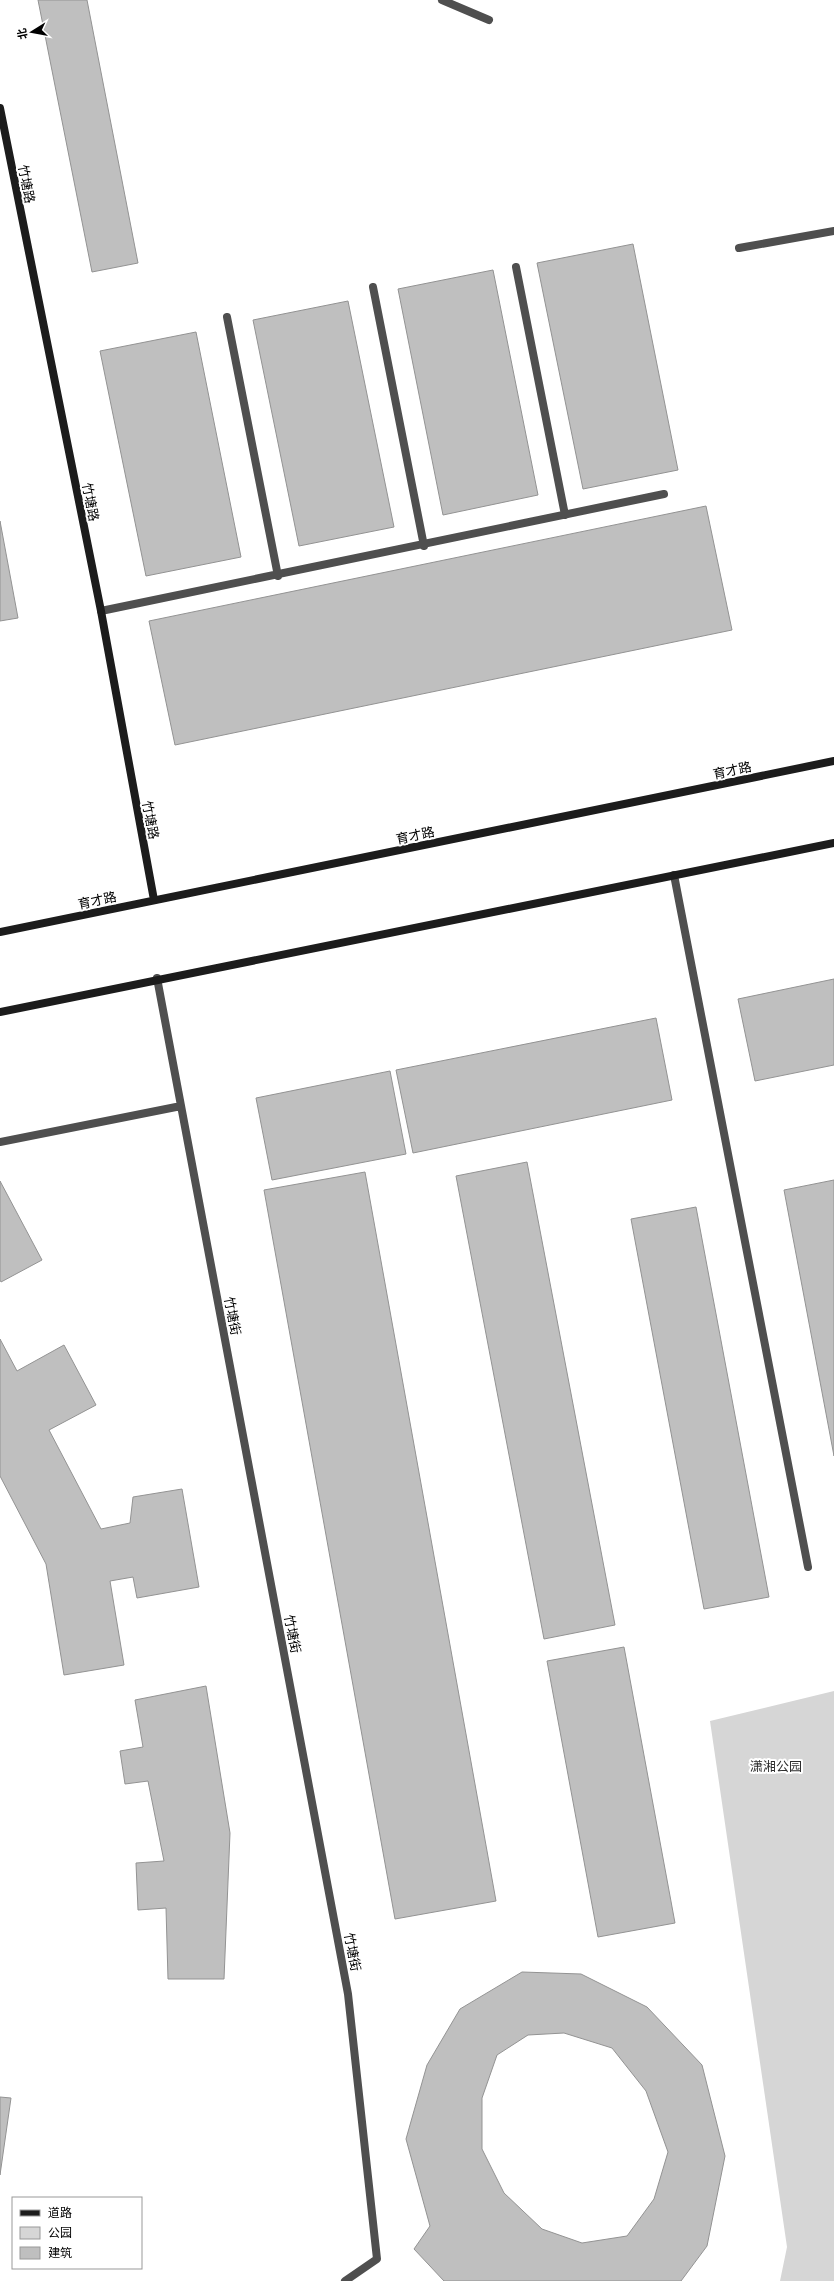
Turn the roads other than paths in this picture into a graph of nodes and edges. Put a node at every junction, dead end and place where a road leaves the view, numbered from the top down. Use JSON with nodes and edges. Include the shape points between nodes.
{"nodes":[{"id":1,"x":442,"y":0,"type":"edge"},
{"id":2,"x":489,"y":20,"type":"dead end"},
{"id":3,"x":0,"y":108,"type":"edge"},
{"id":4,"x":834,"y":231,"type":"edge"},
{"id":5,"x":739,"y":248,"type":"dead end"},
{"id":6,"x":516,"y":267,"type":"dead end"},
{"id":7,"x":373,"y":287,"type":"dead end"},
{"id":8,"x":227,"y":317,"type":"dead end"},
{"id":9,"x":664,"y":494,"type":"dead end"},
{"id":10,"x":565,"y":515,"type":"junction"},
{"id":11,"x":424,"y":546,"type":"junction"},
{"id":12,"x":278,"y":576,"type":"junction"},
{"id":13,"x":101,"y":612,"type":"junction"},
{"id":14,"x":834,"y":761,"type":"edge"},
{"id":15,"x":834,"y":843,"type":"edge"},
{"id":16,"x":674,"y":875,"type":"junction"},
{"id":17,"x":154,"y":900,"type":"junction"},
{"id":18,"x":0,"y":932,"type":"edge"},
{"id":19,"x":157,"y":978,"type":"junction"},
{"id":20,"x":0,"y":1012,"type":"edge"},
{"id":21,"x":181,"y":1106,"type":"junction"},
{"id":22,"x":0,"y":1142,"type":"edge"},
{"id":23,"x":808,"y":1567,"type":"dead end"},
{"id":24,"x":344,"y":2281,"type":"edge"}],
"edges":[{"from":1,"to":2,"type":"lane"},
{"from":3,"to":13,"type":"main road","name":"竹塘路"},
{"from":4,"to":5,"type":"lane"},
{"from":6,"to":10,"type":"lane"},
{"from":7,"to":11,"type":"lane"},
{"from":8,"to":12,"type":"lane"},
{"from":9,"to":10,"type":"lane"},
{"from":10,"to":11,"type":"lane"},
{"from":11,"to":12,"type":"lane"},
{"from":12,"to":13,"type":"lane"},
{"from":13,"to":17,"type":"main road","name":"竹塘路"},
{"from":14,"to":17,"type":"main road","name":"育才路"},
{"from":15,"to":16,"type":"main road"},
{"from":16,"to":19,"type":"main road"},
{"from":16,"to":23,"type":"lane"},
{"from":17,"to":18,"type":"main road","name":"育才路"},
{"from":19,"to":20,"type":"main road"},
{"from":19,"to":21,"type":"lane","name":"竹塘街"},
{"from":21,"to":22,"type":"lane"},
{"from":21,"to":24,"type":"lane","name":"竹塘街","via":[[348,1994],[377,2258]]}]}
